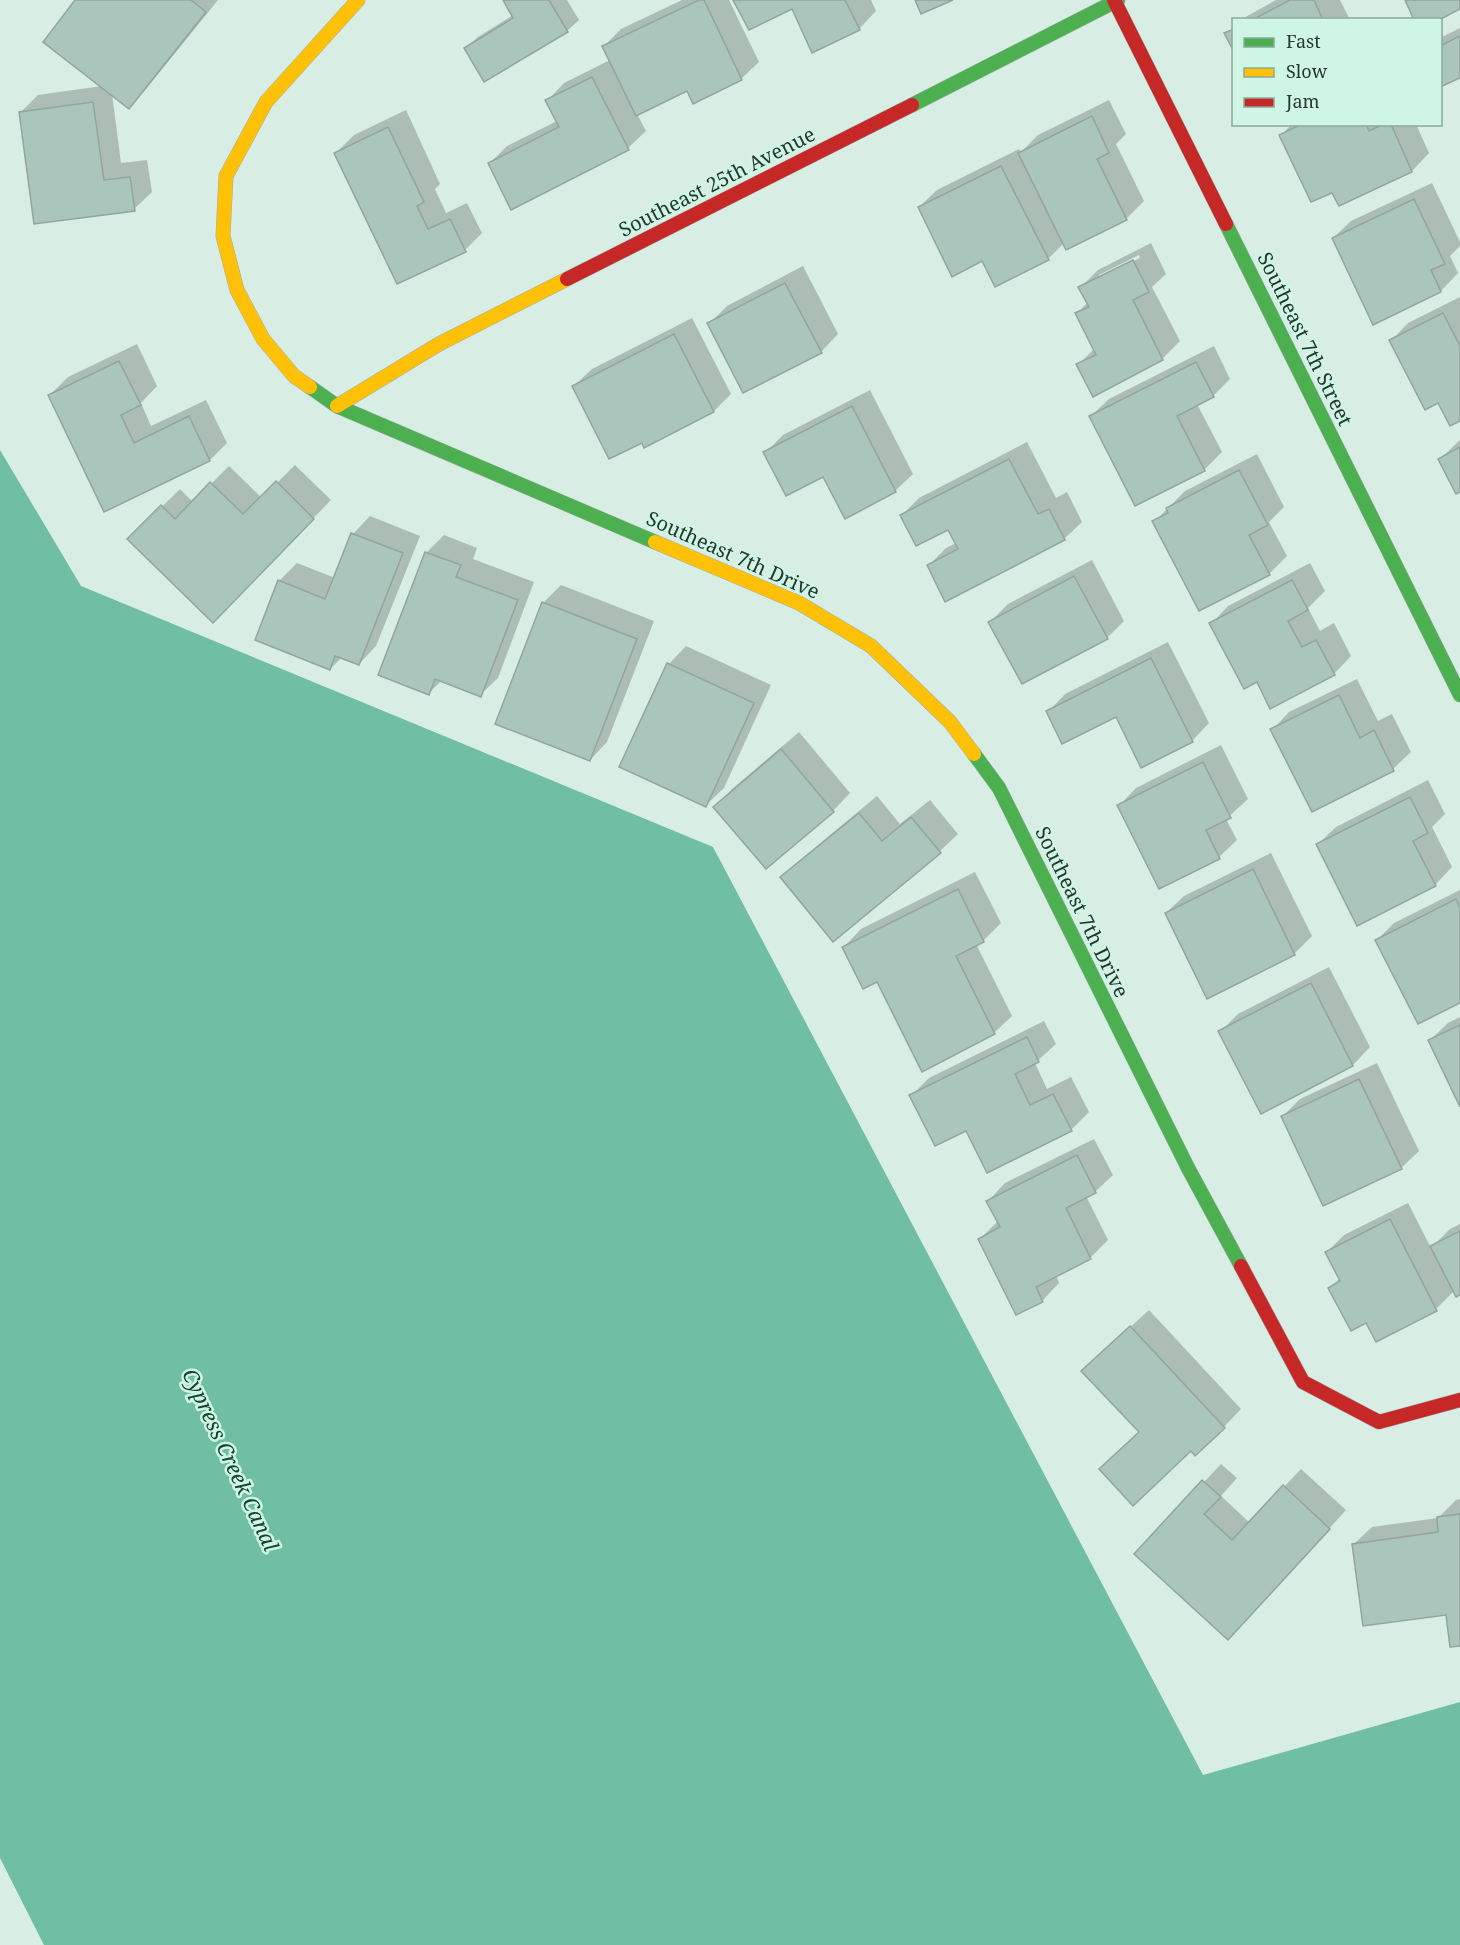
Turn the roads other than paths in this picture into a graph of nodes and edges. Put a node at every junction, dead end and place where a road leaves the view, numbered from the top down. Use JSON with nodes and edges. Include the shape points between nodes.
{"nodes":[{"id":1,"x":358,"y":0,"type":"edge"},
{"id":2,"x":1116,"y":1,"type":"edge"},
{"id":3,"x":337,"y":406,"type":"junction"},
{"id":4,"x":1460,"y":696,"type":"edge"},
{"id":5,"x":1460,"y":1400,"type":"edge"}],
"edges":[{"from":1,"to":3,"type":"street","name":"Southeast 7th Drive","via":[[266,102],[226,176],[223,236],[237,290],[263,339],[294,376]]},
{"from":2,"to":3,"type":"street","name":"Southeast 25th Avenue","via":[[439,344]]},
{"from":2,"to":4,"type":"street","name":"Southeast 7th Street"},
{"from":3,"to":5,"type":"street","name":"Southeast 7th Drive","via":[[799,603],[871,646],[950,722],[999,788],[1188,1168],[1303,1382],[1379,1422]]}]}
